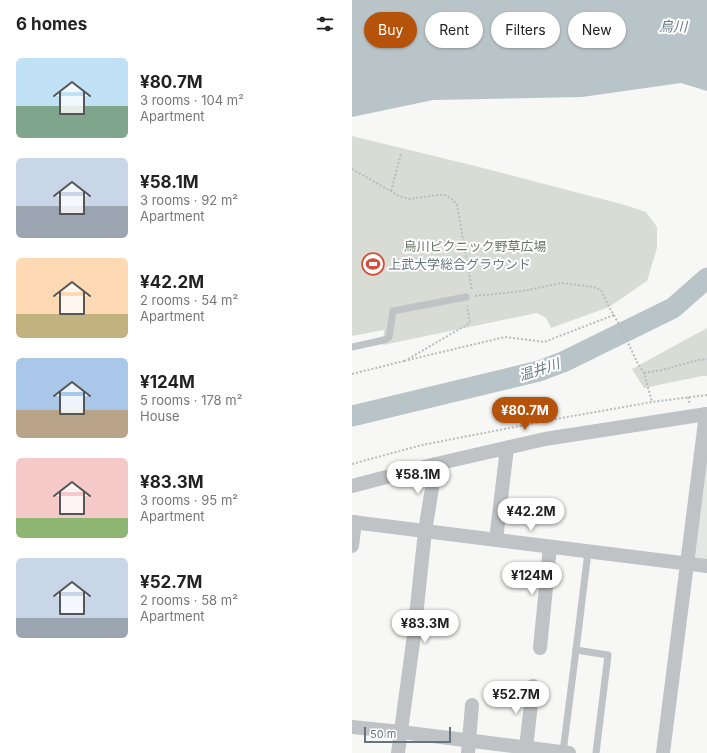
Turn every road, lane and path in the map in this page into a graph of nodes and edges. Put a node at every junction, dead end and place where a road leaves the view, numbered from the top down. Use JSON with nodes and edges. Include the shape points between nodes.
{"nodes":[{"id":1,"x":401,"y":154,"type":"dead end"},
{"id":2,"x":352,"y":169,"type":"edge"},
{"id":3,"x":391,"y":191,"type":"junction"},
{"id":4,"x":466,"y":297,"type":"junction"},
{"id":5,"x":614,"y":315,"type":"junction"},
{"id":6,"x":352,"y":347,"type":"edge"},
{"id":7,"x":707,"y":359,"type":"edge"},
{"id":8,"x":404,"y":361,"type":"junction"},
{"id":9,"x":644,"y":373,"type":"junction"},
{"id":10,"x":352,"y":374,"type":"edge"},
{"id":11,"x":707,"y":395,"type":"edge"},
{"id":12,"x":652,"y":402,"type":"junction"},
{"id":13,"x":707,"y":414,"type":"edge"},
{"id":14,"x":507,"y":448,"type":"junction"},
{"id":15,"x":352,"y":464,"type":"edge"},
{"id":16,"x":436,"y":464,"type":"junction"},
{"id":17,"x":352,"y":486,"type":"edge"},
{"id":18,"x":353,"y":522,"type":"edge"},
{"id":19,"x":425,"y":531,"type":"junction"},
{"id":20,"x":496,"y":540,"type":"junction"},
{"id":21,"x":352,"y":546,"type":"edge"},
{"id":22,"x":550,"y":547,"type":"junction"},
{"id":23,"x":588,"y":552,"type":"junction"},
{"id":24,"x":688,"y":564,"type":"junction"},
{"id":25,"x":707,"y":566,"type":"edge"},
{"id":26,"x":540,"y":648,"type":"dead end"},
{"id":27,"x":576,"y":650,"type":"junction"},
{"id":28,"x":532,"y":686,"type":"dead end"},
{"id":29,"x":472,"y":705,"type":"dead end"},
{"id":30,"x":352,"y":726,"type":"edge"},
{"id":31,"x":400,"y":732,"type":"junction"},
{"id":32,"x":469,"y":747,"type":"edge"},
{"id":33,"x":526,"y":748,"type":"junction"},
{"id":34,"x":398,"y":753,"type":"edge"},
{"id":35,"x":565,"y":753,"type":"edge"},
{"id":36,"x":596,"y":753,"type":"edge"},
{"id":37,"x":663,"y":753,"type":"edge"}],
"edges":[{"from":1,"to":3,"type":"path"},
{"from":2,"to":3,"type":"path"},
{"from":3,"to":4,"type":"path","via":[[410,199],[445,195],[457,205],[473,290]]},
{"from":4,"to":5,"type":"path","via":[[523,291],[561,283],[601,290]]},
{"from":4,"to":6,"type":"lane","via":[[393,311],[389,337]]},
{"from":4,"to":8,"type":"path","via":[[470,323]]},
{"from":5,"to":8,"type":"path","via":[[544,342],[505,337]]},
{"from":5,"to":9,"type":"path"},
{"from":7,"to":9,"type":"path"},
{"from":8,"to":10,"type":"path"},
{"from":9,"to":12,"type":"path"},
{"from":11,"to":12,"type":"path"},
{"from":12,"to":15,"type":"path","via":[[422,444]]},
{"from":13,"to":14,"type":"street"},
{"from":13,"to":24,"type":"street"},
{"from":14,"to":16,"type":"street"},
{"from":14,"to":20,"type":"street"},
{"from":16,"to":17,"type":"street"},
{"from":16,"to":19,"type":"street"},
{"from":18,"to":19,"type":"street"},
{"from":18,"to":21,"type":"street"},
{"from":19,"to":20,"type":"street"},
{"from":19,"to":31,"type":"street"},
{"from":20,"to":22,"type":"street"},
{"from":22,"to":23,"type":"street"},
{"from":22,"to":26,"type":"street"},
{"from":23,"to":24,"type":"street"},
{"from":23,"to":27,"type":"lane"},
{"from":24,"to":25,"type":"street"},
{"from":24,"to":37,"type":"street"},
{"from":27,"to":35,"type":"lane"},
{"from":27,"to":36,"type":"lane","via":[[608,655]]},
{"from":28,"to":33,"type":"street"},
{"from":29,"to":32,"type":"street"},
{"from":30,"to":31,"type":"street"},
{"from":31,"to":32,"type":"street"},
{"from":31,"to":34,"type":"street"},
{"from":32,"to":33,"type":"street"},
{"from":33,"to":35,"type":"street"}]}
